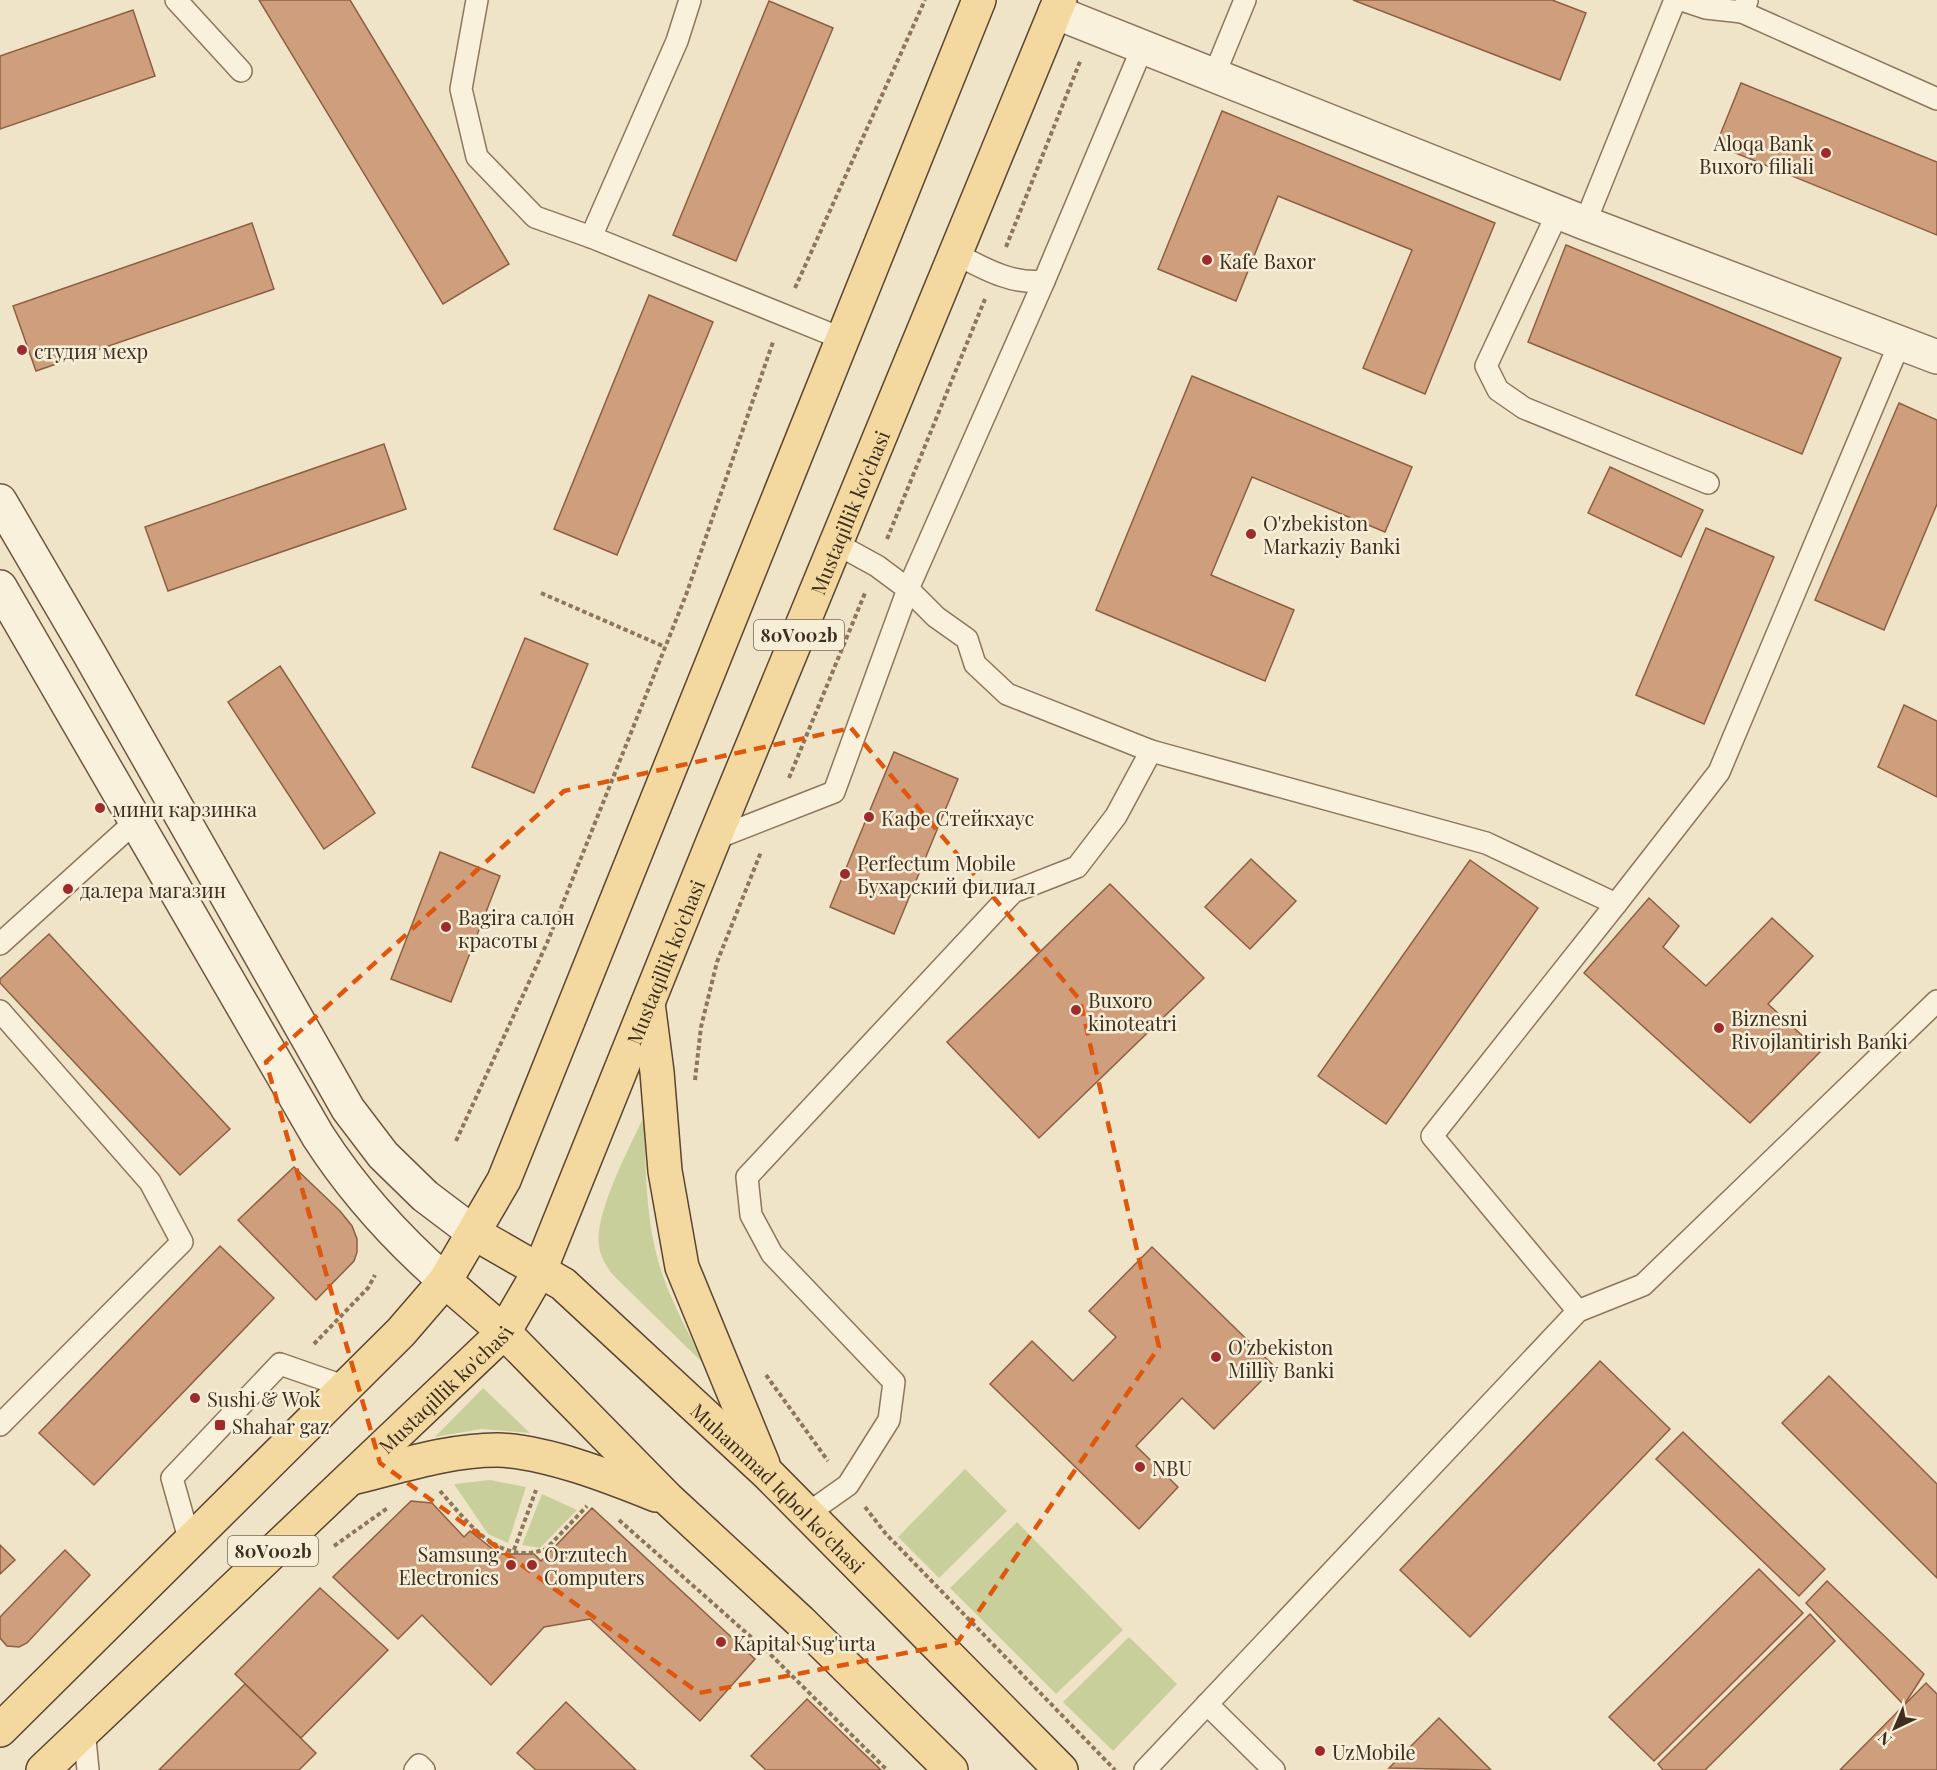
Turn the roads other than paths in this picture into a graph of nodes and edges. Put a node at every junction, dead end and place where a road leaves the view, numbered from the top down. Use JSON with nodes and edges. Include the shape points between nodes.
{"nodes":[{"id":1,"x":176,"y":0,"type":"edge"},
{"id":2,"x":477,"y":0,"type":"edge"},
{"id":3,"x":690,"y":0,"type":"edge"},
{"id":4,"x":979,"y":0,"type":"edge"},
{"id":5,"x":1245,"y":0,"type":"edge"},
{"id":6,"x":1675,"y":0,"type":"edge"},
{"id":7,"x":1682,"y":0,"type":"edge"},
{"id":8,"x":1057,"y":6,"type":"edge"},
{"id":9,"x":1745,"y":6,"type":"edge"},
{"id":10,"x":1143,"y":46,"type":"junction"},
{"id":11,"x":241,"y":71,"type":"dead end"},
{"id":12,"x":1215,"y":74,"type":"junction"},
{"id":13,"x":1937,"y":99,"type":"edge"},
{"id":14,"x":1572,"y":218,"type":"junction"},
{"id":15,"x":591,"y":237,"type":"junction"},
{"id":16,"x":956,"y":254,"type":"junction"},
{"id":17,"x":1044,"y":281,"type":"junction"},
{"id":18,"x":843,"y":339,"type":"junction"},
{"id":19,"x":1900,"y":342,"type":"junction"},
{"id":20,"x":1937,"y":357,"type":"edge"},
{"id":21,"x":1708,"y":483,"type":"dead end"},
{"id":22,"x":0,"y":501,"type":"edge"},
{"id":23,"x":837,"y":544,"type":"junction"},
{"id":24,"x":0,"y":587,"type":"edge"},
{"id":25,"x":908,"y":589,"type":"junction"},
{"id":26,"x":1150,"y":751,"type":"junction"},
{"id":27,"x":136,"y":821,"type":"junction"},
{"id":28,"x":714,"y":838,"type":"junction"},
{"id":29,"x":1616,"y":904,"type":"junction"},
{"id":30,"x":0,"y":944,"type":"edge"},
{"id":31,"x":648,"y":1000,"type":"junction"},
{"id":32,"x":1937,"y":1000,"type":"edge"},
{"id":33,"x":0,"y":1011,"type":"edge"},
{"id":34,"x":474,"y":1233,"type":"junction"},
{"id":35,"x":540,"y":1270,"type":"junction"},
{"id":36,"x":445,"y":1281,"type":"junction"},
{"id":37,"x":1578,"y":1311,"type":"junction"},
{"id":38,"x":504,"y":1332,"type":"junction"},
{"id":39,"x":346,"y":1387,"type":"junction"},
{"id":40,"x":0,"y":1425,"type":"edge"},
{"id":41,"x":768,"y":1473,"type":"junction"},
{"id":42,"x":350,"y":1478,"type":"junction"},
{"id":43,"x":668,"y":1499,"type":"junction"},
{"id":44,"x":807,"y":1514,"type":"junction"},
{"id":45,"x":189,"y":1542,"type":"junction"},
{"id":46,"x":1207,"y":1704,"type":"junction"},
{"id":47,"x":84,"y":1729,"type":"junction"},
{"id":48,"x":0,"y":1730,"type":"edge"},
{"id":49,"x":43,"y":1770,"type":"edge"},
{"id":50,"x":88,"y":1770,"type":"edge"},
{"id":51,"x":415,"y":1770,"type":"edge"},
{"id":52,"x":424,"y":1770,"type":"edge"},
{"id":53,"x":951,"y":1770,"type":"edge"},
{"id":54,"x":1061,"y":1770,"type":"edge"},
{"id":55,"x":1145,"y":1770,"type":"edge"},
{"id":56,"x":1274,"y":1770,"type":"edge"}],
"edges":[{"from":1,"to":11,"type":"lane"},
{"from":2,"to":15,"type":"lane","via":[[461,89],[477,157],[535,217]]},
{"from":3,"to":15,"type":"lane","via":[[677,41]]},
{"from":4,"to":18,"type":"main road","number":"80V002b"},
{"from":5,"to":12,"type":"lane"},
{"from":6,"to":14,"type":"lane"},
{"from":7,"to":9,"type":"lane","via":[[1706,8]]},
{"from":8,"to":10,"type":"main road","via":[[1094,28]]},
{"from":8,"to":16,"type":"main road","name":"Mustaqillik ko'chasi","number":"80V002b"},
{"from":9,"to":13,"type":"lane"},
{"from":10,"to":12,"type":"main road"},
{"from":10,"to":17,"type":"lane"},
{"from":12,"to":14,"type":"main road"},
{"from":14,"to":19,"type":"main road"},
{"from":14,"to":21,"type":"lane","via":[[1486,366],[1498,390],[1524,408]]},
{"from":15,"to":18,"type":"lane"},
{"from":16,"to":17,"type":"lane","via":[[995,274]]},
{"from":16,"to":23,"type":"main road","name":"Mustaqillik ko'chasi","number":"80V002b"},
{"from":17,"to":25,"type":"lane"},
{"from":18,"to":34,"type":"main road","number":"80V002b","via":[[504,1180]]},
{"from":19,"to":20,"type":"main road"},
{"from":19,"to":29,"type":"lane","via":[[1719,772]]},
{"from":22,"to":34,"type":"main road","via":[[348,1109],[383,1155],[425,1196]]},
{"from":23,"to":25,"type":"lane"},
{"from":23,"to":28,"type":"main road","name":"Mustaqillik ko'chasi","number":"80V002b"},
{"from":24,"to":27,"type":"main road"},
{"from":25,"to":26,"type":"lane","via":[[936,617],[967,639],[975,664],[1007,694]]},
{"from":25,"to":28,"type":"lane","via":[[834,792]]},
{"from":26,"to":29,"type":"lane","via":[[1486,843]]},
{"from":26,"to":44,"type":"lane","via":[[1116,816],[1077,867],[1013,892],[747,1177],[751,1215],[772,1254],[894,1382],[889,1420],[848,1485]]},
{"from":27,"to":30,"type":"lane"},
{"from":27,"to":36,"type":"main road","via":[[352,1187],[400,1241]]},
{"from":28,"to":31,"type":"main road","name":"Mustaqillik ko'chasi","number":"80V002b"},
{"from":29,"to":37,"type":"lane","via":[[1432,1136]]},
{"from":31,"to":35,"type":"main road","name":"Mustaqillik ko'chasi","number":"80V002b"},
{"from":31,"to":41,"type":"main road","via":[[665,1171],[682,1267]]},
{"from":32,"to":37,"type":"lane","via":[[1643,1285]]},
{"from":33,"to":40,"type":"lane","via":[[150,1182],[182,1242]]},
{"from":34,"to":35,"type":"main road","name":"Muhammad Iqbol ko'chasi"},
{"from":34,"to":36,"type":"main road","number":"80V002b"},
{"from":35,"to":38,"type":"main road","name":"Mustaqillik ko'chasi","number":"80V002b"},
{"from":35,"to":41,"type":"main road","name":"Muhammad Iqbol ko'chasi","via":[[563,1284]]},
{"from":36,"to":38,"type":"main road"},
{"from":36,"to":39,"type":"main road","number":"80V002b"},
{"from":37,"to":46,"type":"lane"},
{"from":38,"to":42,"type":"main road","name":"Mustaqillik ko'chasi","number":"80V002b"},
{"from":38,"to":43,"type":"main road"},
{"from":39,"to":45,"type":"main road","number":"80V002b"},
{"from":39,"to":45,"type":"lane","via":[[280,1364],[172,1478]]},
{"from":41,"to":44,"type":"main road","name":"Muhammad Iqbol ko'chasi"},
{"from":42,"to":43,"type":"main road","via":[[429,1459],[499,1450],[588,1470]]},
{"from":42,"to":47,"type":"main road","name":"Mustaqillik ko'chasi","number":"80V002b"},
{"from":43,"to":53,"type":"main road","via":[[800,1621]]},
{"from":44,"to":54,"type":"main road","name":"Muhammad Iqbol ko'chasi"},
{"from":45,"to":48,"type":"main road","number":"80V002b"},
{"from":46,"to":55,"type":"lane"},
{"from":46,"to":56,"type":"lane"},
{"from":47,"to":49,"type":"main road","name":"Mustaqillik ko'chasi","number":"80V002b"},
{"from":47,"to":50,"type":"lane"},
{"from":51,"to":52,"type":"lane","via":[[420,1765]]}]}
